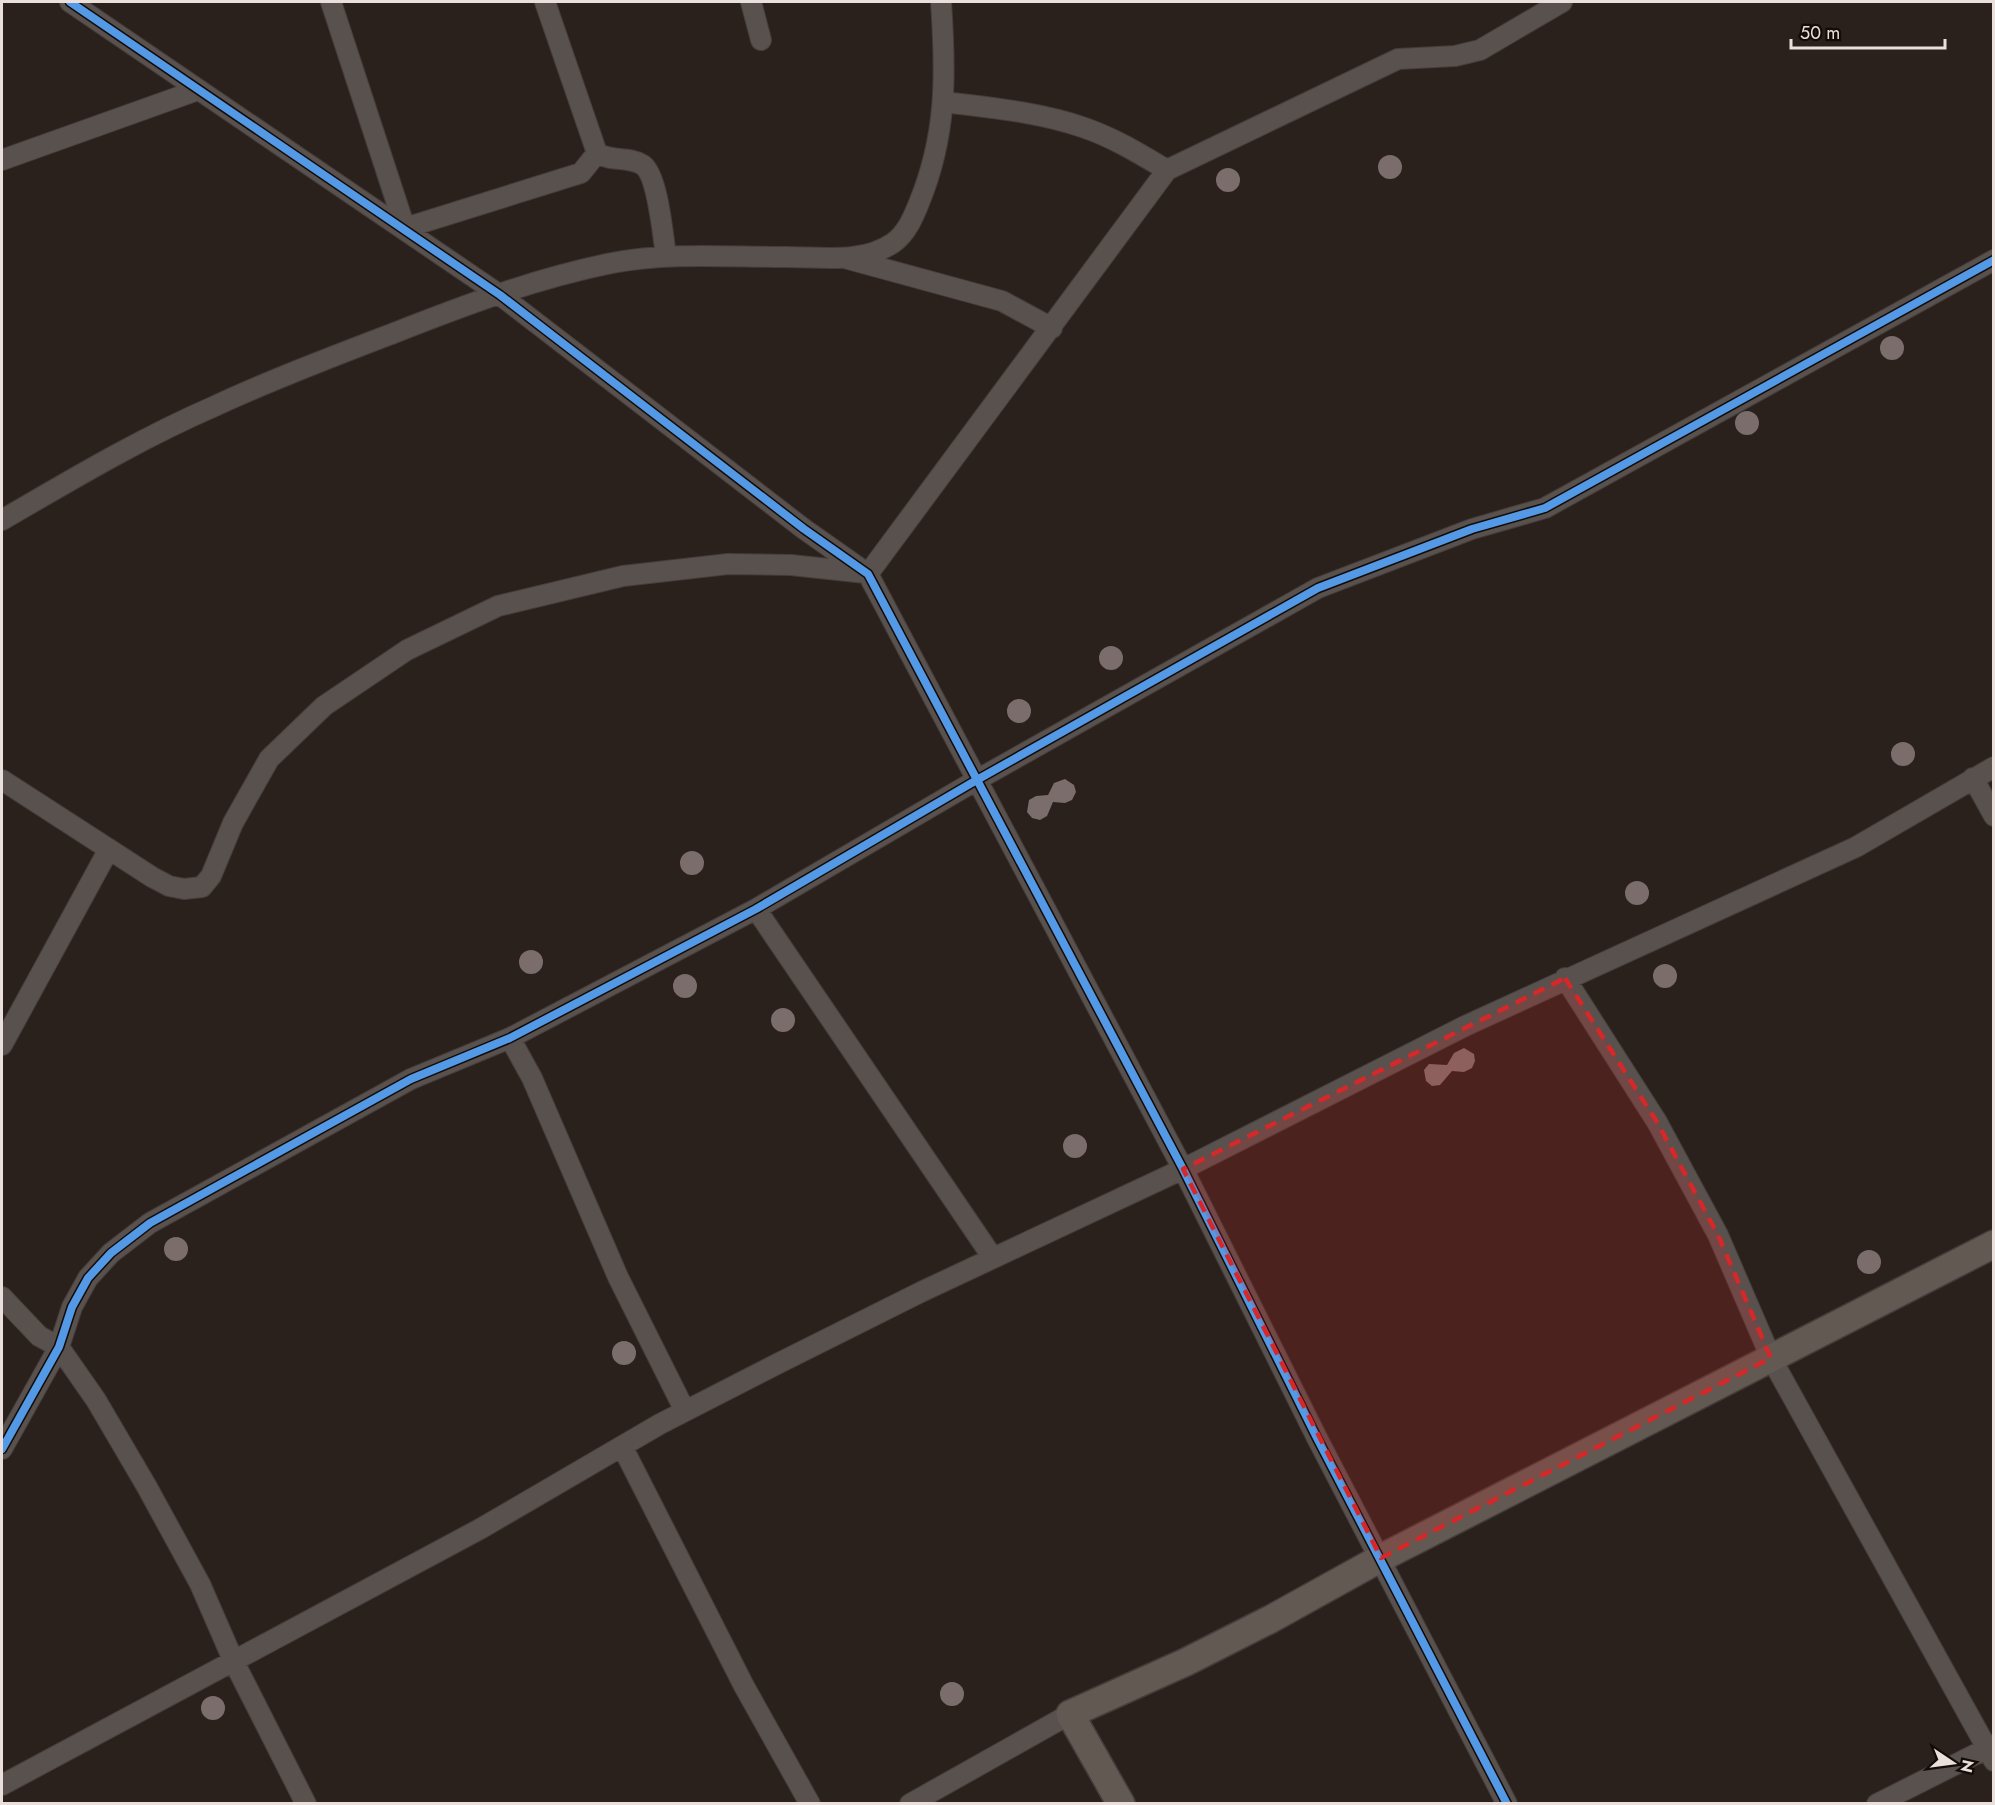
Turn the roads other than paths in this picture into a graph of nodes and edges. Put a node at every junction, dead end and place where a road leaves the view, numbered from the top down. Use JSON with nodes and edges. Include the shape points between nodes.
{"nodes":[{"id":1,"x":72,"y":2,"type":"edge"},
{"id":2,"x":331,"y":2,"type":"edge"},
{"id":3,"x":545,"y":2,"type":"edge"},
{"id":4,"x":751,"y":2,"type":"edge"},
{"id":5,"x":941,"y":2,"type":"edge"},
{"id":6,"x":1562,"y":2,"type":"edge"},
{"id":7,"x":761,"y":40,"type":"dead end"},
{"id":8,"x":198,"y":90,"type":"junction"},
{"id":9,"x":945,"y":102,"type":"junction"},
{"id":10,"x":597,"y":153,"type":"junction"},
{"id":11,"x":2,"y":160,"type":"edge"},
{"id":12,"x":1167,"y":170,"type":"junction"},
{"id":13,"x":405,"y":228,"type":"junction"},
{"id":14,"x":666,"y":256,"type":"junction"},
{"id":15,"x":846,"y":259,"type":"junction"},
{"id":16,"x":1994,"y":260,"type":"edge"},
{"id":17,"x":500,"y":295,"type":"junction"},
{"id":18,"x":1052,"y":328,"type":"junction"},
{"id":19,"x":2,"y":520,"type":"edge"},
{"id":20,"x":868,"y":574,"type":"junction"},
{"id":21,"x":1994,"y":767,"type":"edge"},
{"id":22,"x":1973,"y":778,"type":"junction"},
{"id":23,"x":2,"y":780,"type":"edge"},
{"id":24,"x":975,"y":781,"type":"junction"},
{"id":25,"x":1994,"y":816,"type":"edge"},
{"id":26,"x":109,"y":849,"type":"junction"},
{"id":27,"x":756,"y":909,"type":"junction"},
{"id":28,"x":1565,"y":978,"type":"junction"},
{"id":29,"x":510,"y":1038,"type":"junction"},
{"id":30,"x":2,"y":1045,"type":"edge"},
{"id":31,"x":1183,"y":1169,"type":"junction"},
{"id":32,"x":1994,"y":1244,"type":"edge"},
{"id":33,"x":993,"y":1258,"type":"junction"},
{"id":34,"x":2,"y":1297,"type":"edge"},
{"id":35,"x":58,"y":1347,"type":"junction"},
{"id":36,"x":1771,"y":1358,"type":"junction"},
{"id":37,"x":685,"y":1411,"type":"junction"},
{"id":38,"x":623,"y":1448,"type":"junction"},
{"id":39,"x":2,"y":1449,"type":"edge"},
{"id":40,"x":1381,"y":1558,"type":"junction"},
{"id":41,"x":234,"y":1662,"type":"junction"},
{"id":42,"x":1070,"y":1714,"type":"junction"},
{"id":43,"x":1991,"y":1751,"type":"edge"},
{"id":44,"x":2,"y":1785,"type":"edge"},
{"id":45,"x":306,"y":1803,"type":"edge"},
{"id":46,"x":810,"y":1803,"type":"edge"},
{"id":47,"x":910,"y":1803,"type":"edge"},
{"id":48,"x":1121,"y":1803,"type":"edge"},
{"id":49,"x":1508,"y":1803,"type":"edge"},
{"id":50,"x":1877,"y":1803,"type":"edge"}],
"edges":[{"from":1,"to":8,"type":"street"},
{"from":2,"to":13,"type":"street"},
{"from":3,"to":10,"type":"street"},
{"from":4,"to":7,"type":"street"},
{"from":5,"to":9,"type":"street"},
{"from":6,"to":12,"type":"street","via":[[1480,50],[1455,56],[1398,59]]},
{"from":8,"to":11,"type":"street"},
{"from":8,"to":13,"type":"street"},
{"from":9,"to":12,"type":"street","via":[[1039,115],[1084,128],[1125,145]]},
{"from":9,"to":15,"type":"street","via":[[927,183],[904,233],[892,244]]},
{"from":10,"to":13,"type":"street","via":[[581,173]]},
{"from":10,"to":14,"type":"street","via":[[636,162],[648,171]]},
{"from":12,"to":18,"type":"street"},
{"from":13,"to":17,"type":"street"},
{"from":14,"to":15,"type":"street"},
{"from":14,"to":17,"type":"street","via":[[614,263],[525,284]]},
{"from":15,"to":18,"type":"street","via":[[990,297]]},
{"from":16,"to":24,"type":"street","via":[[1545,508],[1472,530],[1318,588]]},
{"from":17,"to":19,"type":"street","via":[[368,342],[213,406]]},
{"from":17,"to":20,"type":"street"},
{"from":18,"to":20,"type":"street"},
{"from":20,"to":24,"type":"street"},
{"from":20,"to":26,"type":"street","via":[[728,564],[622,576],[498,606],[407,650],[324,706],[269,759],[202,887],[194,890],[169,886]]},
{"from":21,"to":22,"type":"street"},
{"from":22,"to":25,"type":"street"},
{"from":22,"to":28,"type":"street","via":[[1856,847]]},
{"from":23,"to":26,"type":"street"},
{"from":24,"to":27,"type":"street"},
{"from":24,"to":31,"type":"street"},
{"from":26,"to":30,"type":"street"},
{"from":27,"to":29,"type":"street"},
{"from":27,"to":33,"type":"street"},
{"from":28,"to":31,"type":"street"},
{"from":28,"to":36,"type":"street","via":[[1657,1122],[1718,1235]]},
{"from":29,"to":35,"type":"street","via":[[411,1079],[150,1223],[111,1253],[88,1278],[72,1306]]},
{"from":29,"to":37,"type":"street","via":[[532,1078],[618,1277]]},
{"from":31,"to":33,"type":"street"},
{"from":31,"to":40,"type":"street"},
{"from":32,"to":36,"type":"street"},
{"from":33,"to":37,"type":"street"},
{"from":34,"to":35,"type":"street","via":[[39,1336]]},
{"from":35,"to":39,"type":"street"},
{"from":35,"to":41,"type":"street","via":[[96,1400],[147,1487],[200,1584]]},
{"from":36,"to":40,"type":"street"},
{"from":36,"to":43,"type":"street"},
{"from":37,"to":38,"type":"street"},
{"from":38,"to":41,"type":"street"},
{"from":38,"to":46,"type":"street","via":[[744,1686]]},
{"from":40,"to":42,"type":"street","via":[[1250,1630]]},
{"from":40,"to":49,"type":"street"},
{"from":41,"to":44,"type":"street"},
{"from":41,"to":45,"type":"street"},
{"from":42,"to":47,"type":"street"},
{"from":42,"to":48,"type":"street"},
{"from":43,"to":50,"type":"street"}]}
